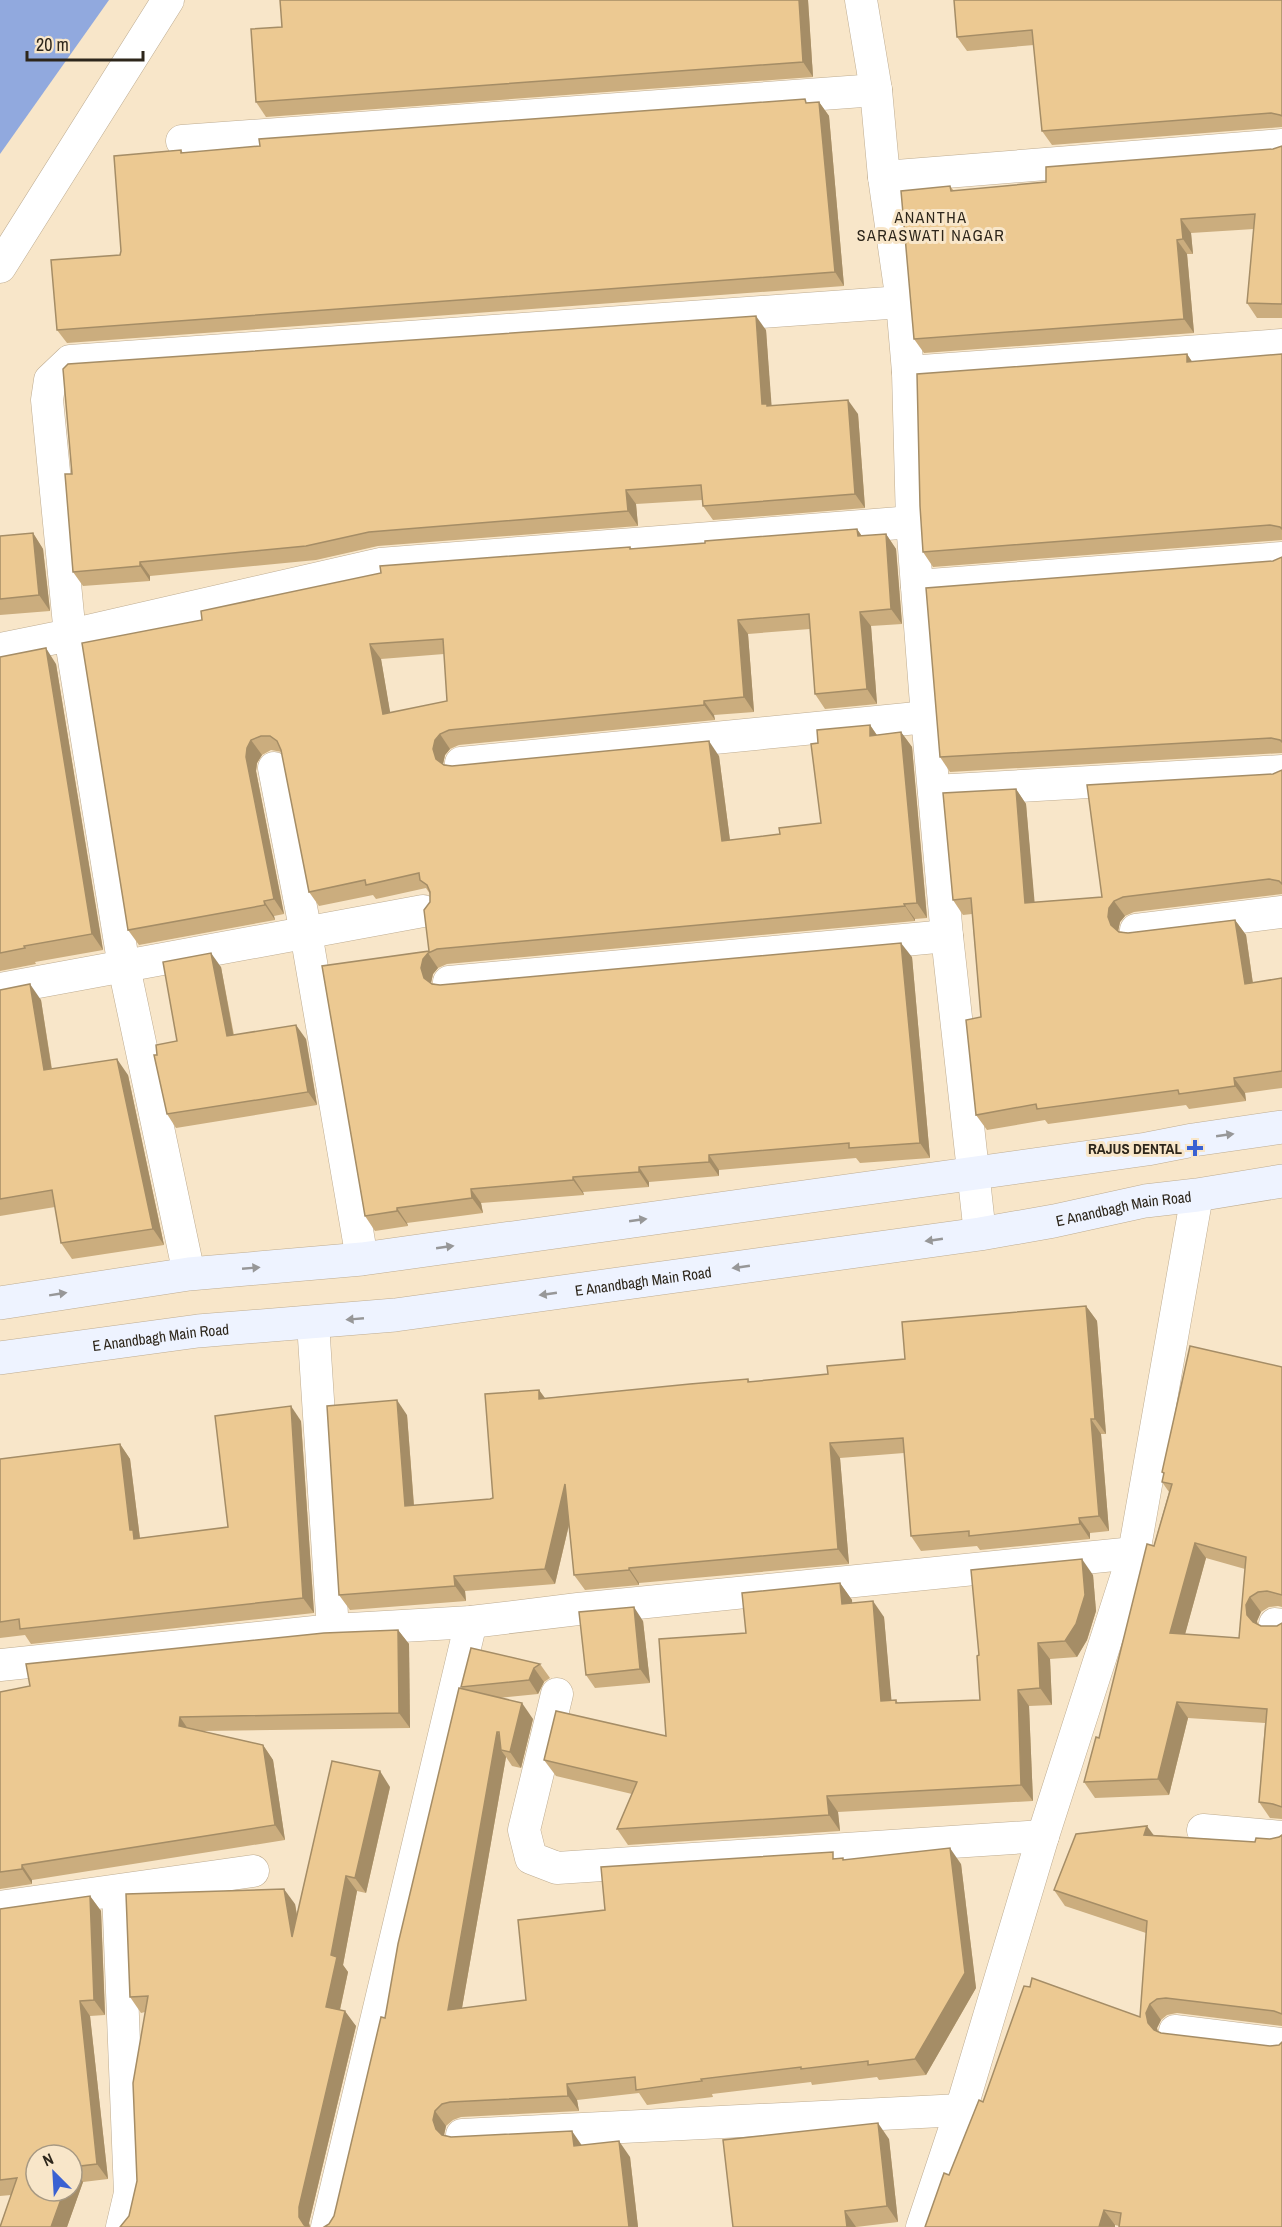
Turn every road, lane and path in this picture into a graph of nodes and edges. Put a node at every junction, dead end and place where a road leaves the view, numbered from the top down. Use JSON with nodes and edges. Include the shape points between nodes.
{"nodes":[{"id":1,"x":168,"y":0,"type":"edge"},
{"id":2,"x":861,"y":0,"type":"edge"},
{"id":3,"x":876,"y":90,"type":"junction"},
{"id":4,"x":182,"y":141,"type":"dead end"},
{"id":5,"x":1282,"y":145,"type":"edge"},
{"id":6,"x":884,"y":177,"type":"junction"},
{"id":7,"x":0,"y":267,"type":"edge"},
{"id":8,"x":902,"y":302,"type":"junction"},
{"id":9,"x":1282,"y":345,"type":"edge"},
{"id":10,"x":908,"y":372,"type":"junction"},
{"id":11,"x":912,"y":522,"type":"junction"},
{"id":12,"x":1282,"y":558,"type":"edge"},
{"id":13,"x":917,"y":586,"type":"junction"},
{"id":14,"x":70,"y":635,"type":"junction"},
{"id":15,"x":0,"y":649,"type":"edge"},
{"id":16,"x":927,"y":717,"type":"junction"},
{"id":17,"x":461,"y":763,"type":"edge"},
{"id":18,"x":274,"y":768,"type":"dead end"},
{"id":19,"x":1282,"y":771,"type":"edge"},
{"id":20,"x":933,"y":791,"type":"junction"},
{"id":21,"x":423,"y":910,"type":"edge"},
{"id":22,"x":1282,"y":912,"type":"edge"},
{"id":23,"x":1136,"y":930,"type":"edge"},
{"id":24,"x":306,"y":933,"type":"junction"},
{"id":25,"x":947,"y":936,"type":"junction"},
{"id":26,"x":124,"y":967,"type":"junction"},
{"id":27,"x":449,"y":982,"type":"edge"},
{"id":28,"x":0,"y":989,"type":"edge"},
{"id":29,"x":1282,"y":1127,"type":"edge"},
{"id":30,"x":972,"y":1173,"type":"junction"},
{"id":31,"x":1282,"y":1180,"type":"edge"},
{"id":32,"x":1197,"y":1196,"type":"junction"},
{"id":33,"x":980,"y":1234,"type":"junction"},
{"id":34,"x":362,"y":1259,"type":"junction"},
{"id":35,"x":189,"y":1274,"type":"junction"},
{"id":36,"x":0,"y":1303,"type":"edge"},
{"id":37,"x":314,"y":1323,"type":"junction"},
{"id":38,"x":0,"y":1358,"type":"edge"},
{"id":39,"x":1134,"y":1553,"type":"junction"},
{"id":40,"x":471,"y":1622,"type":"junction"},
{"id":41,"x":333,"y":1630,"type":"junction"},
{"id":42,"x":0,"y":1665,"type":"edge"},
{"id":43,"x":557,"y":1694,"type":"dead end"},
{"id":44,"x":1203,"y":1830,"type":"dead end"},
{"id":45,"x":1043,"y":1836,"type":"junction"},
{"id":46,"x":1282,"y":1837,"type":"edge"},
{"id":47,"x":253,"y":1871,"type":"dead end"},
{"id":48,"x":118,"y":1891,"type":"junction"},
{"id":49,"x":0,"y":1907,"type":"edge"},
{"id":50,"x":1175,"y":2031,"type":"dead end"},
{"id":51,"x":1282,"y":2044,"type":"edge"},
{"id":52,"x":961,"y":2110,"type":"junction"},
{"id":53,"x":462,"y":2135,"type":"edge"},
{"id":54,"x":122,"y":2227,"type":"edge"},
{"id":55,"x":327,"y":2227,"type":"edge"},
{"id":56,"x":922,"y":2227,"type":"edge"}],
"edges":[{"from":1,"to":7,"type":"street"},
{"from":2,"to":3,"type":"street"},
{"from":3,"to":4,"type":"street"},
{"from":3,"to":6,"type":"street"},
{"from":5,"to":6,"type":"street"},
{"from":6,"to":8,"type":"street"},
{"from":8,"to":10,"type":"street"},
{"from":8,"to":14,"type":"street","via":[[70,361],[50,380],[47,400]]},
{"from":9,"to":10,"type":"street"},
{"from":10,"to":11,"type":"street"},
{"from":11,"to":13,"type":"street"},
{"from":11,"to":14,"type":"street","via":[[380,564]]},
{"from":12,"to":13,"type":"street"},
{"from":13,"to":16,"type":"street"},
{"from":14,"to":15,"type":"street"},
{"from":14,"to":26,"type":"street"},
{"from":16,"to":17,"type":"street"},
{"from":16,"to":20,"type":"street"},
{"from":18,"to":24,"type":"street"},
{"from":19,"to":20,"type":"street"},
{"from":20,"to":25,"type":"street"},
{"from":21,"to":24,"type":"street"},
{"from":22,"to":23,"type":"street"},
{"from":24,"to":26,"type":"street"},
{"from":24,"to":34,"type":"street"},
{"from":25,"to":27,"type":"street"},
{"from":25,"to":30,"type":"street"},
{"from":26,"to":28,"type":"street"},
{"from":26,"to":35,"type":"street"},
{"from":30,"to":29,"type":"street","one_way":true},
{"from":30,"to":33,"type":"street"},
{"from":34,"to":30,"type":"street","one_way":true},
{"from":31,"to":32,"type":"street","name":"E Anandbagh Main Road"},
{"from":32,"to":33,"type":"street","name":"E Anandbagh Main Road","via":[[1145,1201]]},
{"from":32,"to":39,"type":"street"},
{"from":33,"to":37,"type":"street","name":"E Anandbagh Main Road","one_way":true},
{"from":35,"to":34,"type":"street","one_way":true},
{"from":36,"to":35,"type":"street","one_way":true},
{"from":37,"to":38,"type":"street","name":"E Anandbagh Main Road","via":[[198,1330]]},
{"from":37,"to":41,"type":"street"},
{"from":39,"to":40,"type":"street"},
{"from":39,"to":45,"type":"street"},
{"from":40,"to":41,"type":"street"},
{"from":40,"to":55,"type":"street"},
{"from":41,"to":42,"type":"street"},
{"from":43,"to":45,"type":"street","via":[[524,1830],[531,1858],[557,1868]]},
{"from":44,"to":46,"type":"street"},
{"from":45,"to":52,"type":"street"},
{"from":47,"to":48,"type":"street"},
{"from":48,"to":49,"type":"street"},
{"from":48,"to":54,"type":"street","via":[[130,2193]]},
{"from":50,"to":51,"type":"street"},
{"from":52,"to":53,"type":"street"},
{"from":52,"to":56,"type":"street"}]}
